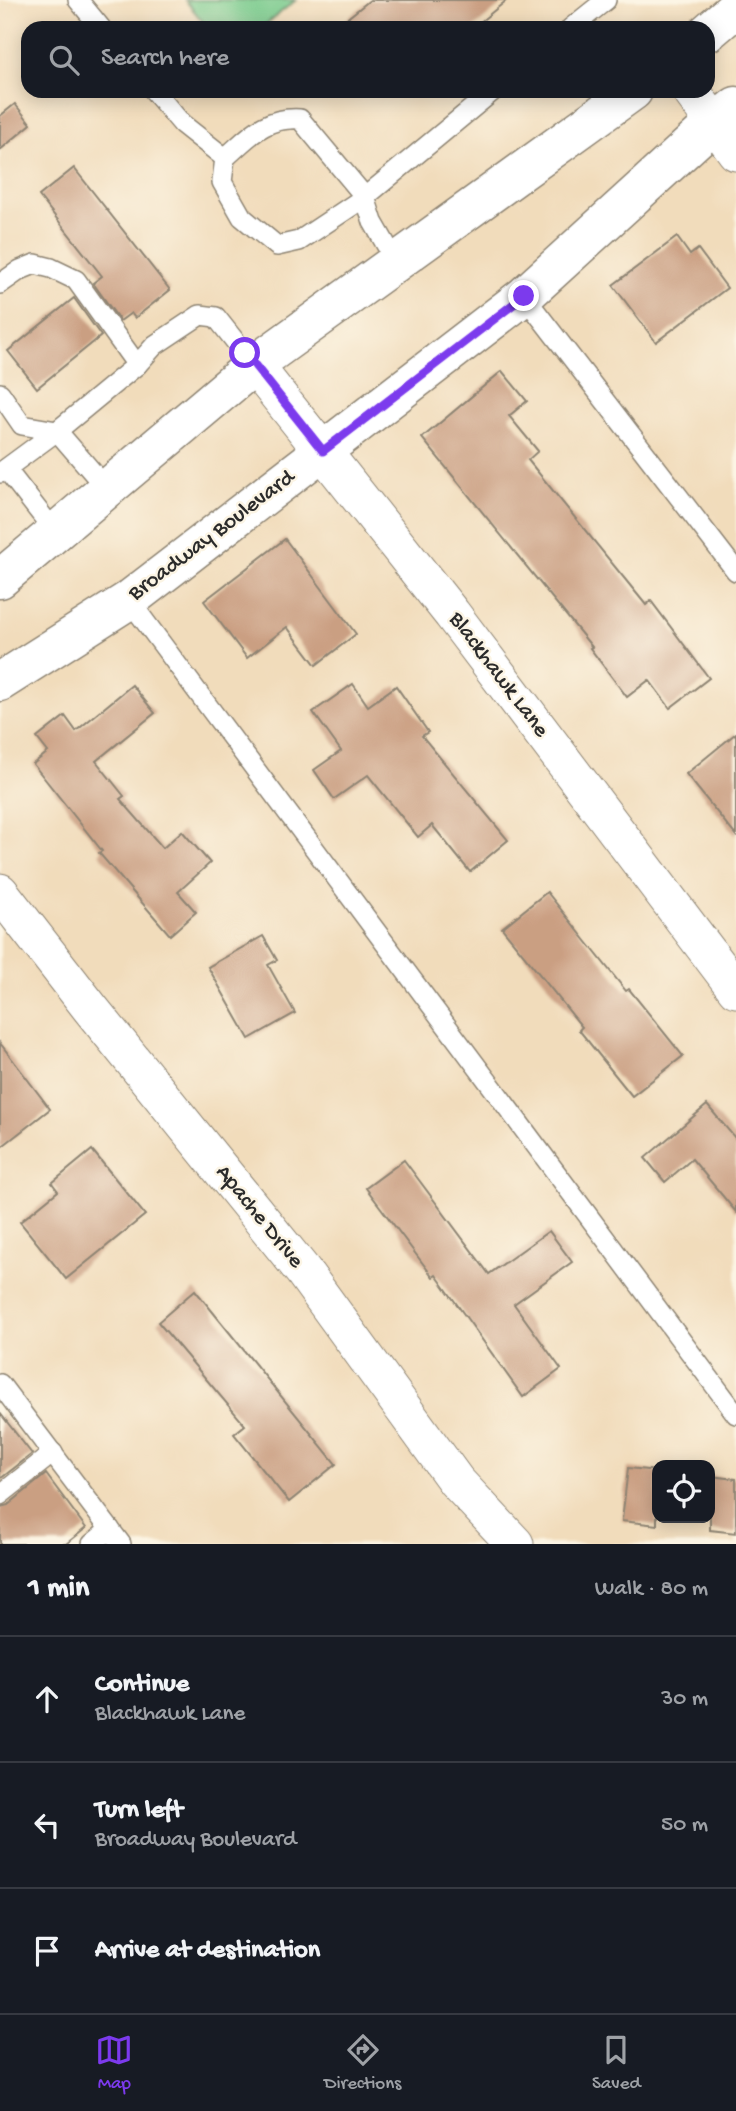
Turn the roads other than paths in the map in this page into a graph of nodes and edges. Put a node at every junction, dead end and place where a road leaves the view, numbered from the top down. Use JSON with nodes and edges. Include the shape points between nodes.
{"nodes":[{"id":1,"x":78,"y":0,"type":"edge"},
{"id":2,"x":606,"y":0,"type":"edge"},
{"id":3,"x":736,"y":8,"type":"edge"},
{"id":4,"x":95,"y":21,"type":"edge"},
{"id":5,"x":580,"y":21,"type":"edge"},
{"id":6,"x":715,"y":26,"type":"edge"},
{"id":7,"x":160,"y":98,"type":"edge"},
{"id":8,"x":485,"y":98,"type":"edge"},
{"id":9,"x":623,"y":98,"type":"edge"},
{"id":10,"x":698,"y":98,"type":"edge"},
{"id":11,"x":729,"y":127,"type":"edge"},
{"id":12,"x":225,"y":158,"type":"junction"},
{"id":13,"x":365,"y":197,"type":"junction"},
{"id":14,"x":396,"y":262,"type":"junction"},
{"id":15,"x":0,"y":284,"type":"edge"},
{"id":16,"x":524,"y":296,"type":"junction"},
{"id":17,"x":137,"y":365,"type":"junction"},
{"id":18,"x":254,"y":365,"type":"junction"},
{"id":19,"x":0,"y":393,"type":"edge"},
{"id":20,"x":57,"y":431,"type":"junction"},
{"id":21,"x":323,"y":451,"type":"junction"},
{"id":22,"x":3,"y":471,"type":"edge"},
{"id":23,"x":107,"y":489,"type":"junction"},
{"id":24,"x":55,"y":532,"type":"junction"},
{"id":25,"x":736,"y":572,"type":"edge"},
{"id":26,"x":0,"y":579,"type":"edge"},
{"id":27,"x":129,"y":600,"type":"junction"},
{"id":28,"x":0,"y":682,"type":"edge"},
{"id":29,"x":0,"y":892,"type":"edge"},
{"id":30,"x":736,"y":989,"type":"edge"},
{"id":31,"x":0,"y":1384,"type":"edge"},
{"id":32,"x":736,"y":1414,"type":"edge"},
{"id":33,"x":52,"y":1453,"type":"junction"},
{"id":34,"x":0,"y":1495,"type":"edge"},
{"id":35,"x":116,"y":1537,"type":"edge"},
{"id":36,"x":92,"y":1544,"type":"edge"},
{"id":37,"x":515,"y":1544,"type":"edge"}],
"edges":[{"from":1,"to":4,"type":"lane"},
{"from":2,"to":5,"type":"lane"},
{"from":3,"to":6,"type":"main road"},
{"from":7,"to":12,"type":"lane","via":[[182,124]]},
{"from":8,"to":13,"type":"lane"},
{"from":9,"to":14,"type":"main road"},
{"from":10,"to":11,"type":"street"},
{"from":11,"to":16,"type":"main road","name":"Broadway Boulevard"},
{"from":12,"to":13,"type":"lane","via":[[262,125],[300,118]]},
{"from":12,"to":13,"type":"lane","via":[[222,182],[242,217],[277,246],[299,241]]},
{"from":13,"to":14,"type":"lane","via":[[373,222]]},
{"from":14,"to":18,"type":"main road"},
{"from":15,"to":17,"type":"lane","via":[[35,264],[76,280]]},
{"from":16,"to":21,"type":"main road","name":"Broadway Boulevard"},
{"from":16,"to":25,"type":"lane"},
{"from":17,"to":18,"type":"lane","via":[[155,345],[200,315],[216,317]]},
{"from":17,"to":20,"type":"lane"},
{"from":18,"to":21,"type":"street","name":"Blackhawk Lane"},
{"from":18,"to":23,"type":"main road"},
{"from":19,"to":20,"type":"lane","via":[[22,425]]},
{"from":20,"to":22,"type":"lane"},
{"from":20,"to":23,"type":"lane"},
{"from":21,"to":27,"type":"main road","name":"Broadway Boulevard"},
{"from":21,"to":30,"type":"street","name":"Blackhawk Lane"},
{"from":22,"to":24,"type":"lane"},
{"from":23,"to":24,"type":"main road"},
{"from":24,"to":26,"type":"main road"},
{"from":27,"to":28,"type":"main road","name":"Broadway Boulevard"},
{"from":27,"to":32,"type":"lane"},
{"from":29,"to":37,"type":"street","name":"Apache Drive","via":[[303,1271],[456,1481]]},
{"from":31,"to":33,"type":"lane"},
{"from":33,"to":34,"type":"lane"},
{"from":33,"to":35,"type":"lane"},
{"from":35,"to":36,"type":"lane"}]}
